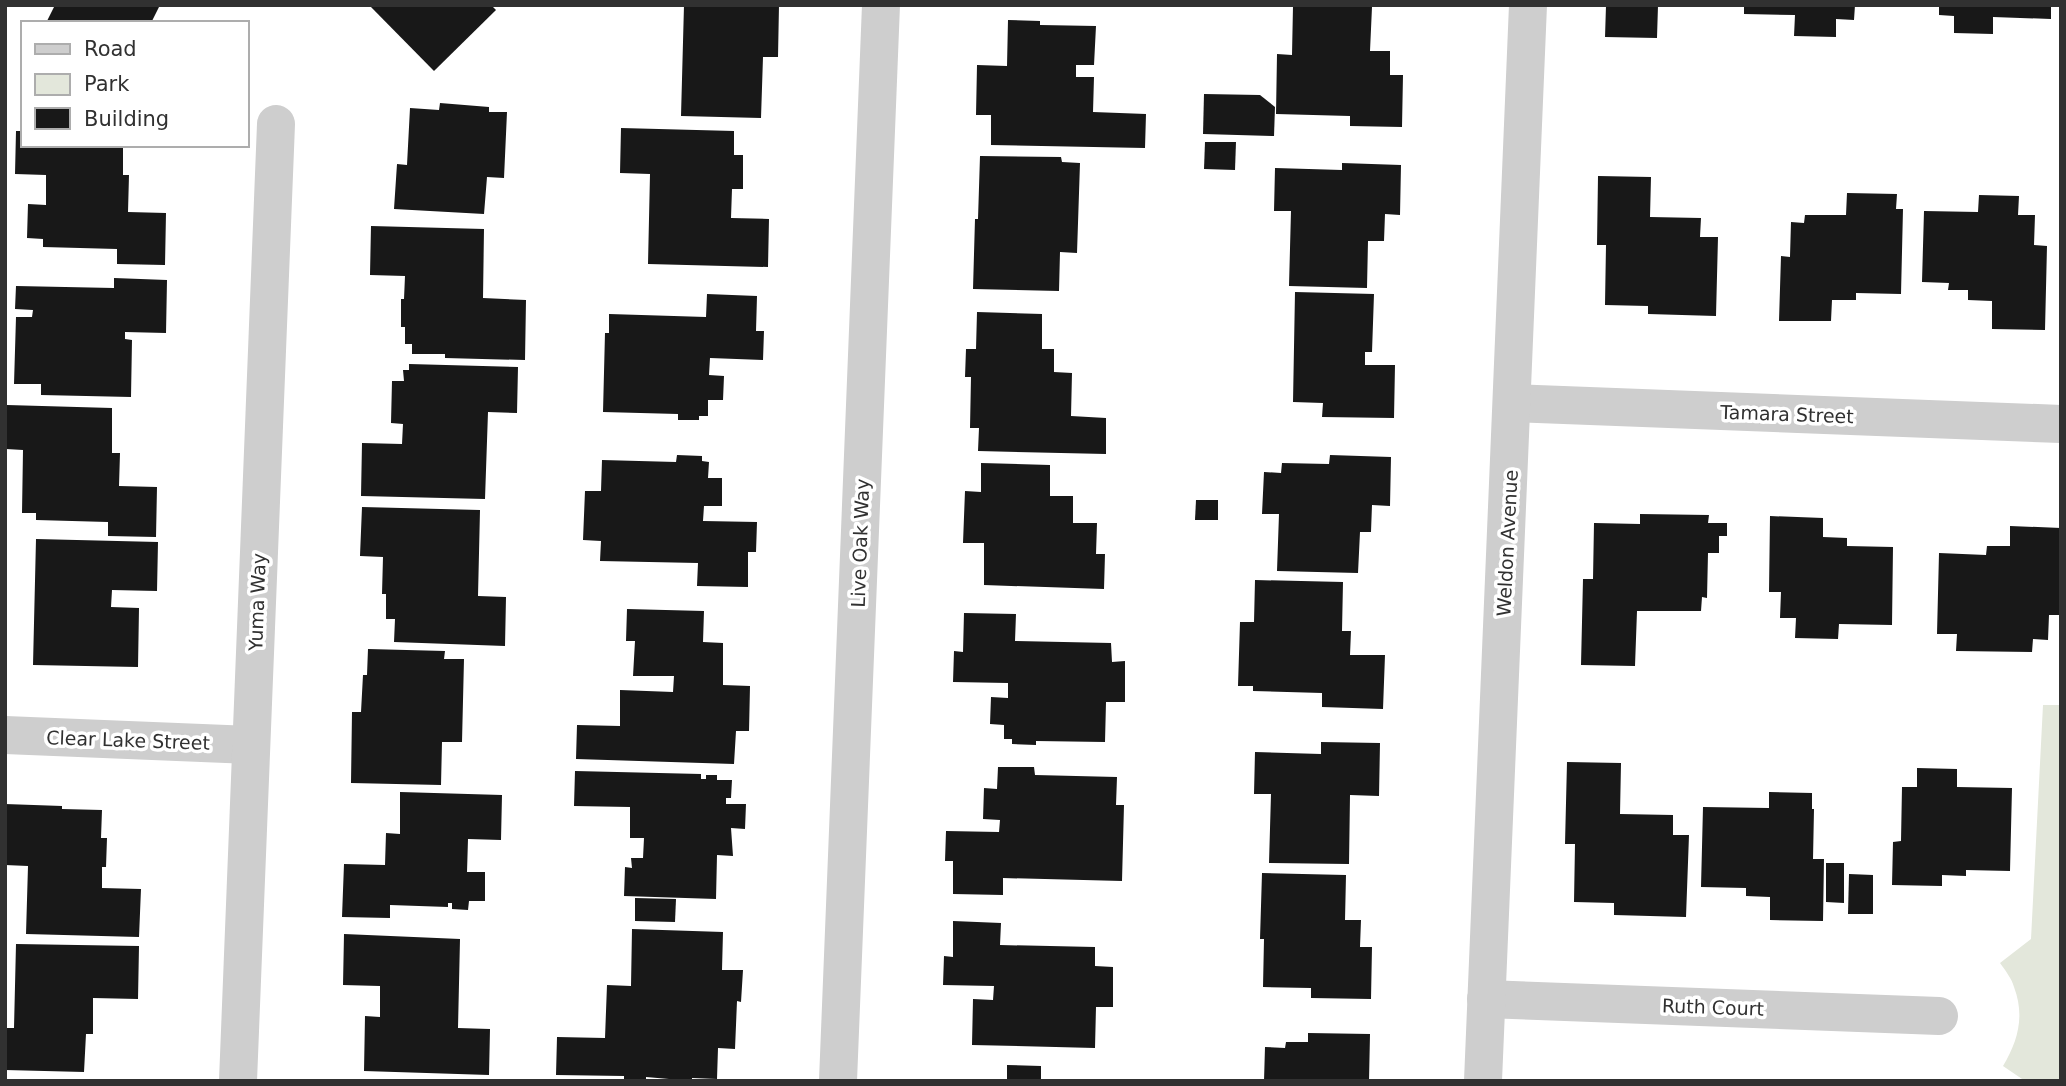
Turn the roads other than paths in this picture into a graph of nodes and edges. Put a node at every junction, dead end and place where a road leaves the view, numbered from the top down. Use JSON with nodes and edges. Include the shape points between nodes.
{"nodes":[{"id":1,"x":881,"y":5,"type":"edge"},
{"id":2,"x":1528,"y":5,"type":"edge"},
{"id":3,"x":276,"y":124,"type":"dead end"},
{"id":4,"x":1513,"y":403,"type":"junction"},
{"id":5,"x":2061,"y":425,"type":"edge"},
{"id":6,"x":5,"y":735,"type":"edge"},
{"id":7,"x":251,"y":745,"type":"junction"},
{"id":8,"x":1486,"y":999,"type":"junction"},
{"id":9,"x":1939,"y":1016,"type":"dead end"},
{"id":10,"x":238,"y":1081,"type":"edge"},
{"id":11,"x":838,"y":1081,"type":"edge"},
{"id":12,"x":1483,"y":1081,"type":"edge"}],
"edges":[{"from":1,"to":11,"type":"street","name":"Live Oak Way"},
{"from":2,"to":4,"type":"street","name":"Weldon Avenue"},
{"from":3,"to":7,"type":"street","name":"Yuma Way"},
{"from":4,"to":5,"type":"street","name":"Tamara Street"},
{"from":4,"to":8,"type":"street","name":"Weldon Avenue"},
{"from":6,"to":7,"type":"street","name":"Clear Lake Street"},
{"from":7,"to":10,"type":"street","name":"Yuma Way"},
{"from":8,"to":9,"type":"street","name":"Ruth Court"},
{"from":8,"to":12,"type":"street","name":"Weldon Avenue"}]}
